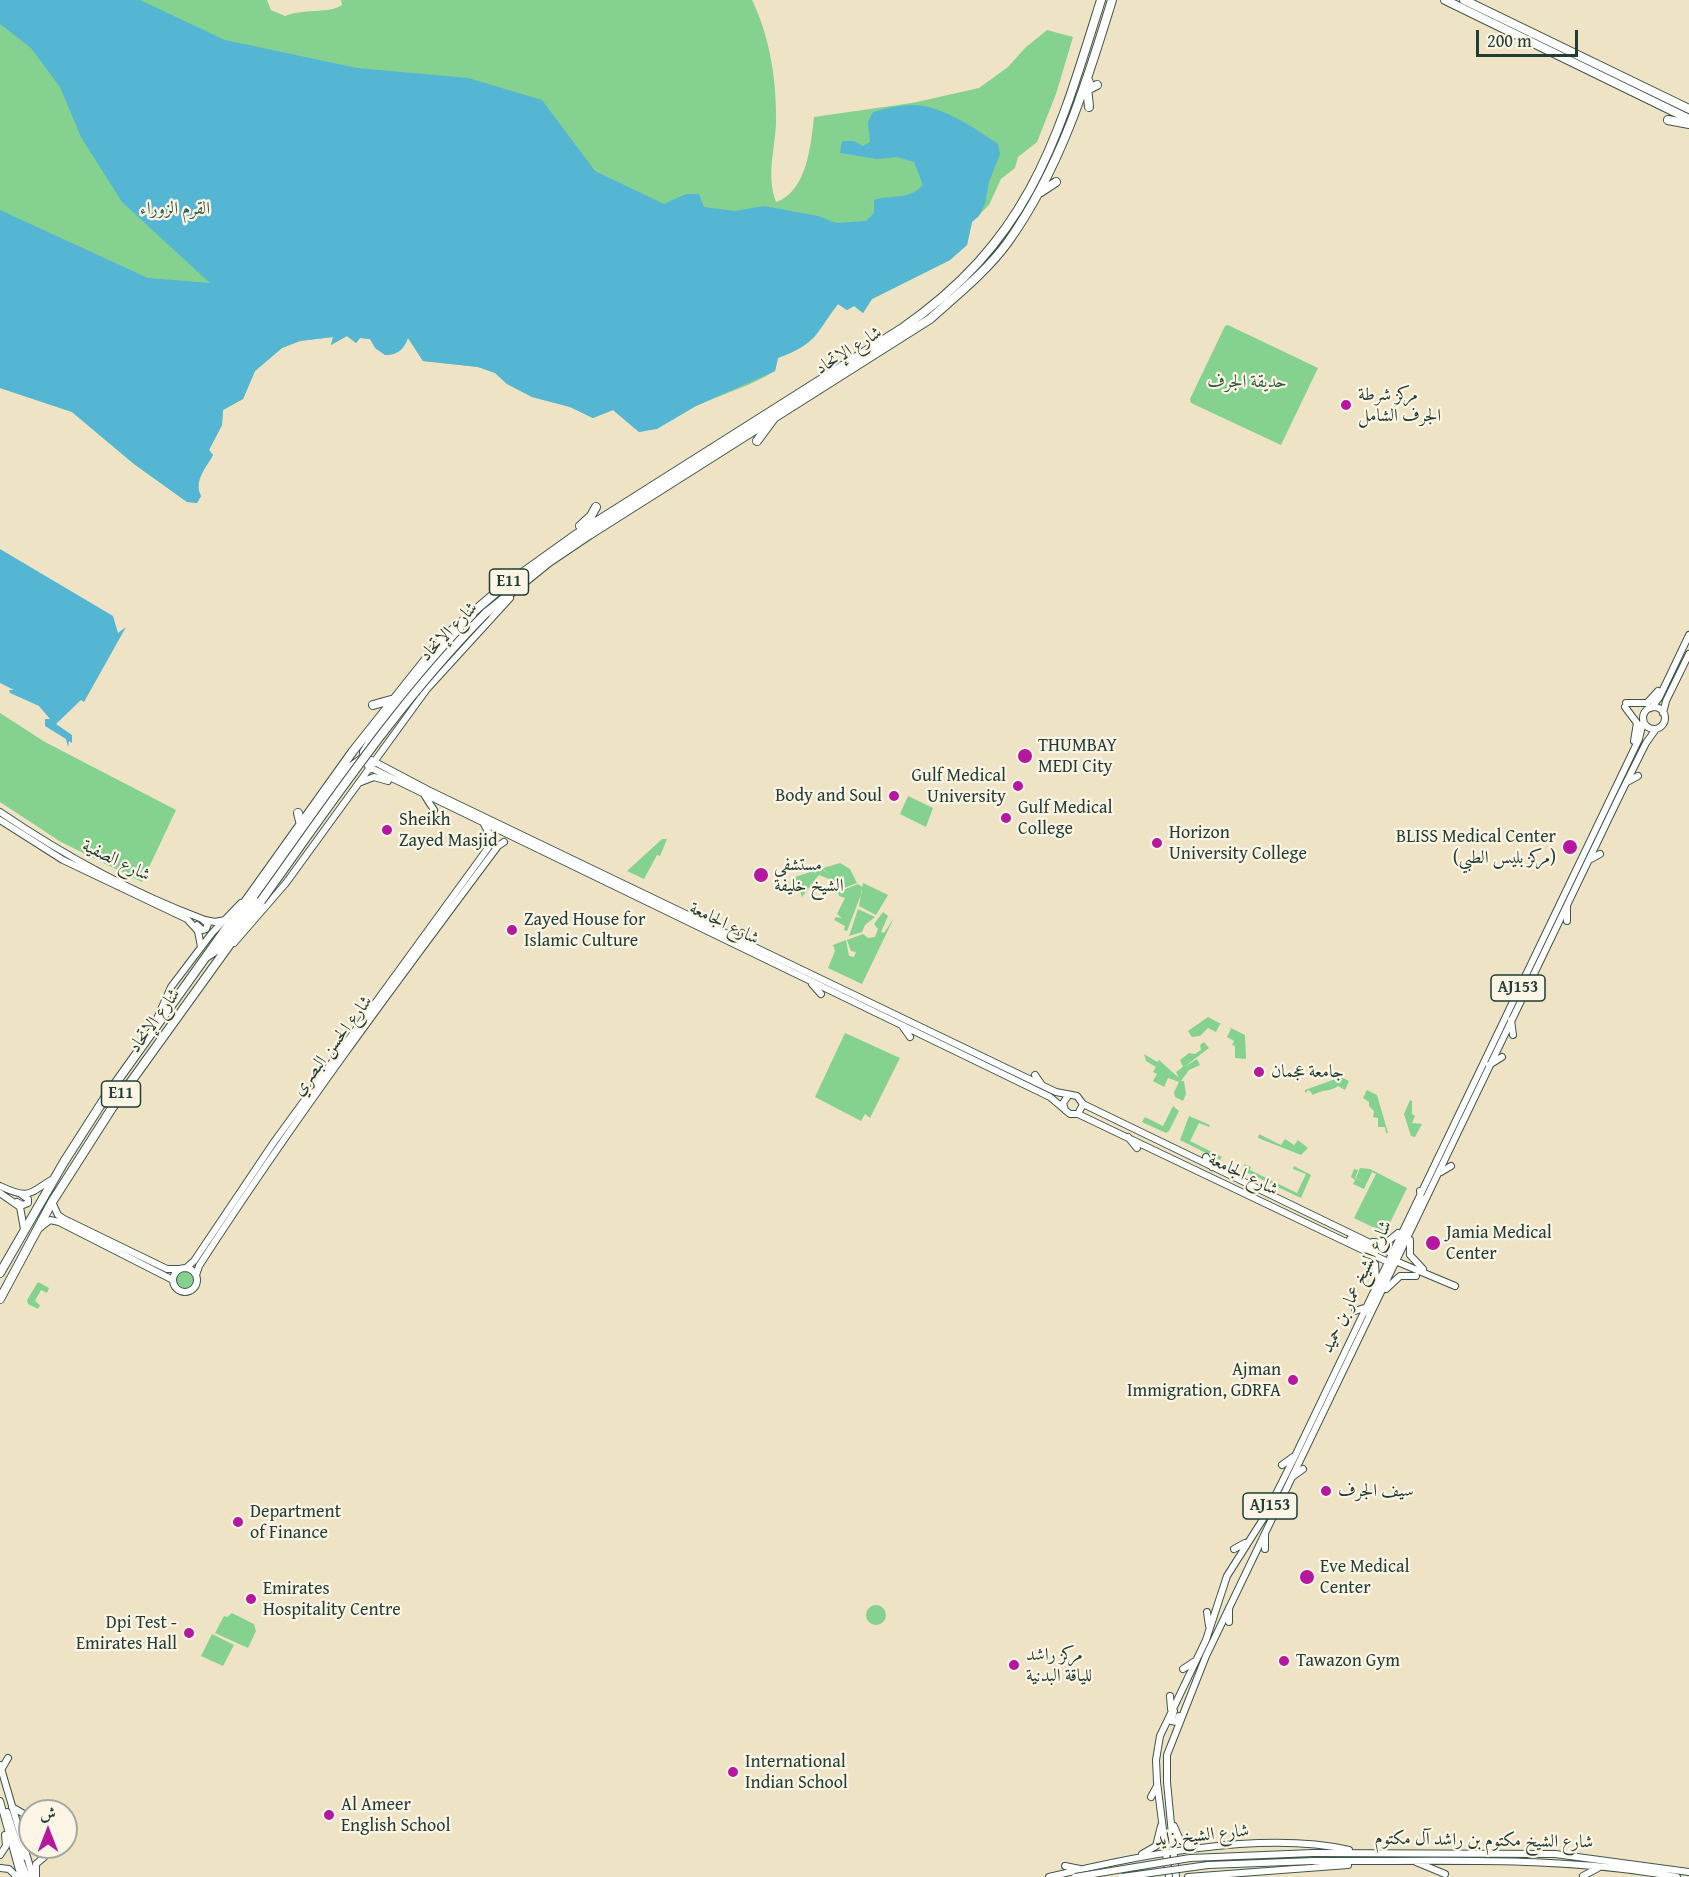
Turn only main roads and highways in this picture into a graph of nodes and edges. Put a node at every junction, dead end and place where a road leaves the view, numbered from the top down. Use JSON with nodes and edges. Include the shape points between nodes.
{"nodes":[{"id":1,"x":1101,"y":0,"type":"edge"},
{"id":2,"x":1112,"y":0,"type":"edge"},
{"id":3,"x":1445,"y":0,"type":"edge"},
{"id":4,"x":1464,"y":0,"type":"edge"},
{"id":5,"x":1087,"y":82,"type":"junction"},
{"id":6,"x":1096,"y":84,"type":"dead end"},
{"id":7,"x":1089,"y":106,"type":"dead end"},
{"id":8,"x":1689,"y":109,"type":"edge"},
{"id":9,"x":1668,"y":120,"type":"dead end"},
{"id":10,"x":1689,"y":122,"type":"edge"},
{"id":11,"x":1056,"y":182,"type":"dead end"},
{"id":12,"x":1038,"y":195,"type":"junction"},
{"id":13,"x":778,"y":413,"type":"junction"},
{"id":14,"x":758,"y":441,"type":"dead end"},
{"id":15,"x":596,"y":507,"type":"dead end"},
{"id":16,"x":566,"y":541,"type":"junction"},
{"id":17,"x":517,"y":588,"type":"junction"},
{"id":18,"x":473,"y":611,"type":"junction"},
{"id":19,"x":1689,"y":635,"type":"edge"},
{"id":20,"x":1689,"y":654,"type":"edge"},
{"id":21,"x":1668,"y":676,"type":"junction"},
{"id":22,"x":391,"y":700,"type":"junction"},
{"id":23,"x":374,"y":705,"type":"dead end"},
{"id":24,"x":1651,"y":708,"type":"junction"},
{"id":25,"x":1663,"y":712,"type":"junction"},
{"id":26,"x":1643,"y":722,"type":"junction"},
{"id":27,"x":382,"y":724,"type":"junction"},
{"id":28,"x":1656,"y":729,"type":"junction"},
{"id":29,"x":390,"y":740,"type":"junction"},
{"id":30,"x":368,"y":744,"type":"junction"},
{"id":31,"x":384,"y":750,"type":"junction"},
{"id":32,"x":364,"y":758,"type":"junction"},
{"id":33,"x":1630,"y":758,"type":"junction"},
{"id":34,"x":375,"y":766,"type":"junction"},
{"id":35,"x":347,"y":770,"type":"junction"},
{"id":36,"x":392,"y":771,"type":"junction"},
{"id":37,"x":334,"y":776,"type":"junction"},
{"id":38,"x":1638,"y":776,"type":"dead end"},
{"id":39,"x":325,"y":777,"type":"dead end"},
{"id":40,"x":360,"y":782,"type":"junction"},
{"id":41,"x":397,"y":782,"type":"junction"},
{"id":42,"x":1626,"y":783,"type":"junction"},
{"id":43,"x":1620,"y":795,"type":"junction"},
{"id":44,"x":425,"y":796,"type":"junction"},
{"id":45,"x":1622,"y":806,"type":"dead end"},
{"id":46,"x":1604,"y":809,"type":"junction"},
{"id":47,"x":434,"y":810,"type":"dead end"},
{"id":48,"x":0,"y":812,"type":"edge"},
{"id":49,"x":298,"y":813,"type":"dead end"},
{"id":50,"x":1597,"y":813,"type":"dead end"},
{"id":51,"x":0,"y":820,"type":"edge"},
{"id":52,"x":507,"y":820,"type":"dead end"},
{"id":53,"x":495,"y":822,"type":"junction"},
{"id":54,"x":484,"y":824,"type":"junction"},
{"id":55,"x":301,"y":825,"type":"junction"},
{"id":56,"x":528,"y":831,"type":"dead end"},
{"id":57,"x":533,"y":840,"type":"junction"},
{"id":58,"x":504,"y":842,"type":"dead end"},
{"id":59,"x":512,"y":845,"type":"dead end"},
{"id":60,"x":529,"y":847,"type":"junction"},
{"id":61,"x":491,"y":850,"type":"junction"},
{"id":62,"x":1600,"y":854,"type":"dead end"},
{"id":63,"x":582,"y":856,"type":"dead end"},
{"id":64,"x":1588,"y":860,"type":"junction"},
{"id":65,"x":586,"y":865,"type":"junction"},
{"id":66,"x":572,"y":867,"type":"junction"},
{"id":67,"x":609,"y":868,"type":"dead end"},
{"id":68,"x":601,"y":872,"type":"junction"},
{"id":69,"x":577,"y":877,"type":"dead end"},
{"id":70,"x":620,"y":891,"type":"junction"},
{"id":71,"x":644,"y":893,"type":"junction"},
{"id":72,"x":248,"y":898,"type":"junction"},
{"id":73,"x":669,"y":898,"type":"dead end"},
{"id":74,"x":661,"y":901,"type":"junction"},
{"id":75,"x":649,"y":904,"type":"junction"},
{"id":76,"x":1567,"y":905,"type":"junction"},
{"id":77,"x":639,"y":907,"type":"dead end"},
{"id":78,"x":200,"y":918,"type":"junction"},
{"id":79,"x":225,"y":920,"type":"junction"},
{"id":80,"x":191,"y":921,"type":"junction"},
{"id":81,"x":1567,"y":921,"type":"dead end"},
{"id":82,"x":742,"y":933,"type":"dead end"},
{"id":83,"x":750,"y":944,"type":"junction"},
{"id":84,"x":201,"y":947,"type":"junction"},
{"id":85,"x":227,"y":947,"type":"junction"},
{"id":86,"x":206,"y":957,"type":"junction"},
{"id":87,"x":786,"y":970,"type":"junction"},
{"id":88,"x":776,"y":973,"type":"dead end"},
{"id":89,"x":812,"y":983,"type":"junction"},
{"id":90,"x":864,"y":992,"type":"dead end"},
{"id":91,"x":1533,"y":992,"type":"dead end"},
{"id":92,"x":821,"y":994,"type":"dead end"},
{"id":93,"x":852,"y":994,"type":"junction"},
{"id":94,"x":1522,"y":999,"type":"junction"},
{"id":95,"x":863,"y":1007,"type":"junction"},
{"id":96,"x":890,"y":1011,"type":"junction"},
{"id":97,"x":905,"y":1012,"type":"dead end"},
{"id":98,"x":1511,"y":1020,"type":"junction"},
{"id":99,"x":910,"y":1021,"type":"junction"},
{"id":100,"x":902,"y":1027,"type":"junction"},
{"id":101,"x":153,"y":1029,"type":"junction"},
{"id":102,"x":1513,"y":1035,"type":"dead end"},
{"id":103,"x":910,"y":1037,"type":"dead end"},
{"id":104,"x":153,"y":1047,"type":"junction"},
{"id":105,"x":945,"y":1047,"type":"junction"},
{"id":106,"x":978,"y":1047,"type":"dead end"},
{"id":107,"x":933,"y":1049,"type":"dead end"},
{"id":108,"x":968,"y":1049,"type":"junction"},
{"id":109,"x":968,"y":1058,"type":"junction"},
{"id":110,"x":1502,"y":1058,"type":"dead end"},
{"id":111,"x":1489,"y":1066,"type":"junction"},
{"id":112,"x":973,"y":1068,"type":"dead end"},
{"id":113,"x":146,"y":1073,"type":"dead end"},
{"id":114,"x":1035,"y":1075,"type":"dead end"},
{"id":115,"x":317,"y":1083,"type":"junction"},
{"id":116,"x":1042,"y":1086,"type":"junction"},
{"id":117,"x":1068,"y":1096,"type":"junction"},
{"id":118,"x":314,"y":1097,"type":"junction"},
{"id":119,"x":306,"y":1098,"type":"junction"},
{"id":120,"x":1083,"y":1104,"type":"junction"},
{"id":121,"x":1064,"y":1108,"type":"junction"},
{"id":122,"x":304,"y":1110,"type":"junction"},
{"id":123,"x":1078,"y":1114,"type":"junction"},
{"id":124,"x":1462,"y":1124,"type":"junction"},
{"id":125,"x":1145,"y":1128,"type":"dead end"},
{"id":126,"x":1134,"y":1130,"type":"junction"},
{"id":127,"x":1126,"y":1135,"type":"junction"},
{"id":128,"x":1464,"y":1135,"type":"dead end"},
{"id":129,"x":1137,"y":1148,"type":"dead end"},
{"id":130,"x":1206,"y":1157,"type":"dead end"},
{"id":131,"x":1451,"y":1166,"type":"dead end"},
{"id":132,"x":1212,"y":1167,"type":"junction"},
{"id":133,"x":1440,"y":1172,"type":"junction"},
{"id":134,"x":56,"y":1177,"type":"junction"},
{"id":135,"x":0,"y":1186,"type":"edge"},
{"id":136,"x":1227,"y":1190,"type":"dead end"},
{"id":137,"x":1240,"y":1190,"type":"junction"},
{"id":138,"x":1420,"y":1190,"type":"junction"},
{"id":139,"x":0,"y":1193,"type":"edge"},
{"id":140,"x":20,"y":1194,"type":"junction"},
{"id":141,"x":14,"y":1200,"type":"junction"},
{"id":142,"x":52,"y":1202,"type":"junction"},
{"id":143,"x":1297,"y":1202,"type":"dead end"},
{"id":144,"x":1269,"y":1204,"type":"junction"},
{"id":145,"x":1288,"y":1204,"type":"junction"},
{"id":146,"x":1271,"y":1212,"type":"dead end"},
{"id":147,"x":1326,"y":1215,"type":"dead end"},
{"id":148,"x":1332,"y":1224,"type":"junction"},
{"id":149,"x":1319,"y":1228,"type":"junction"},
{"id":150,"x":1402,"y":1228,"type":"junction"},
{"id":151,"x":24,"y":1229,"type":"junction"},
{"id":152,"x":35,"y":1232,"type":"junction"},
{"id":153,"x":1412,"y":1232,"type":"junction"},
{"id":154,"x":1359,"y":1238,"type":"junction"},
{"id":155,"x":1359,"y":1248,"type":"junction"},
{"id":156,"x":1393,"y":1259,"type":"junction"},
{"id":157,"x":183,"y":1268,"type":"junction"},
{"id":158,"x":1423,"y":1269,"type":"dead end"},
{"id":159,"x":0,"y":1273,"type":"edge"},
{"id":160,"x":196,"y":1275,"type":"junction"},
{"id":161,"x":1416,"y":1276,"type":"dead end"},
{"id":162,"x":173,"y":1280,"type":"junction"},
{"id":163,"x":1376,"y":1283,"type":"junction"},
{"id":164,"x":1455,"y":1286,"type":"dead end"},
{"id":165,"x":1383,"y":1291,"type":"junction"},
{"id":166,"x":0,"y":1299,"type":"edge"},
{"id":167,"x":1364,"y":1308,"type":"junction"},
{"id":168,"x":1355,"y":1311,"type":"dead end"},
{"id":169,"x":1366,"y":1320,"type":"junction"},
{"id":170,"x":1361,"y":1333,"type":"junction"},
{"id":171,"x":1364,"y":1345,"type":"dead end"},
{"id":172,"x":1343,"y":1352,"type":"junction"},
{"id":173,"x":1333,"y":1357,"type":"dead end"},
{"id":174,"x":1327,"y":1371,"type":"dead end"},
{"id":175,"x":1348,"y":1375,"type":"dead end"},
{"id":176,"x":1338,"y":1380,"type":"junction"},
{"id":177,"x":1330,"y":1381,"type":"junction"},
{"id":178,"x":1313,"y":1401,"type":"dead end"},
{"id":179,"x":1317,"y":1408,"type":"junction"},
{"id":180,"x":1320,"y":1416,"type":"junction"},
{"id":181,"x":1323,"y":1427,"type":"dead end"},
{"id":182,"x":1296,"y":1454,"type":"junction"},
{"id":183,"x":1282,"y":1465,"type":"dead end"},
{"id":184,"x":1303,"y":1469,"type":"dead end"},
{"id":185,"x":1292,"y":1477,"type":"junction"},
{"id":186,"x":1265,"y":1532,"type":"junction"},
{"id":187,"x":1248,"y":1542,"type":"junction"},
{"id":188,"x":1265,"y":1549,"type":"dead end"},
{"id":189,"x":1234,"y":1550,"type":"dead end"},
{"id":190,"x":1233,"y":1597,"type":"junction"},
{"id":191,"x":1219,"y":1599,"type":"junction"},
{"id":192,"x":1229,"y":1605,"type":"junction"},
{"id":193,"x":1207,"y":1612,"type":"dead end"},
{"id":194,"x":1229,"y":1622,"type":"dead end"},
{"id":195,"x":1209,"y":1630,"type":"junction"},
{"id":196,"x":1196,"y":1661,"type":"junction"},
{"id":197,"x":1183,"y":1669,"type":"dead end"},
{"id":198,"x":1182,"y":1689,"type":"junction"},
{"id":199,"x":1191,"y":1692,"type":"junction"},
{"id":200,"x":1170,"y":1696,"type":"dead end"},
{"id":201,"x":1171,"y":1709,"type":"junction"},
{"id":202,"x":8,"y":1758,"type":"dead end"},
{"id":203,"x":1,"y":1767,"type":"edge"},
{"id":204,"x":1157,"y":1785,"type":"junction"},
{"id":205,"x":1151,"y":1797,"type":"dead end"},
{"id":206,"x":0,"y":1804,"type":"edge"},
{"id":207,"x":12,"y":1807,"type":"junction"},
{"id":208,"x":18,"y":1810,"type":"edge"},
{"id":209,"x":0,"y":1816,"type":"edge"},
{"id":210,"x":1162,"y":1816,"type":"junction"},
{"id":211,"x":1170,"y":1818,"type":"junction"},
{"id":212,"x":15,"y":1821,"type":"junction"},
{"id":213,"x":18,"y":1825,"type":"edge"},
{"id":214,"x":18,"y":1830,"type":"edge"},
{"id":215,"x":18,"y":1849,"type":"edge"},
{"id":216,"x":1204,"y":1849,"type":"junction"},
{"id":217,"x":1358,"y":1853,"type":"junction"},
{"id":218,"x":0,"y":1855,"type":"edge"},
{"id":219,"x":15,"y":1855,"type":"junction"},
{"id":220,"x":1142,"y":1857,"type":"junction"},
{"id":221,"x":27,"y":1859,"type":"edge"},
{"id":222,"x":40,"y":1859,"type":"edge"},
{"id":223,"x":1160,"y":1859,"type":"junction"},
{"id":224,"x":1123,"y":1860,"type":"junction"},
{"id":225,"x":1366,"y":1861,"type":"junction"},
{"id":226,"x":1416,"y":1861,"type":"junction"},
{"id":227,"x":1171,"y":1864,"type":"edge"},
{"id":228,"x":1065,"y":1866,"type":"dead end"},
{"id":229,"x":1602,"y":1866,"type":"junction"},
{"id":230,"x":0,"y":1868,"type":"edge"},
{"id":231,"x":1081,"y":1869,"type":"junction"},
{"id":232,"x":1275,"y":1869,"type":"junction"},
{"id":233,"x":1689,"y":1872,"type":"edge"},
{"id":234,"x":1207,"y":1874,"type":"junction"},
{"id":235,"x":1445,"y":1874,"type":"dead end"},
{"id":236,"x":1287,"y":1875,"type":"dead end"},
{"id":237,"x":1583,"y":1876,"type":"edge"},
{"id":238,"x":19,"y":1877,"type":"edge"},
{"id":239,"x":27,"y":1877,"type":"edge"},
{"id":240,"x":35,"y":1877,"type":"edge"},
{"id":241,"x":1049,"y":1877,"type":"edge"},
{"id":242,"x":1075,"y":1877,"type":"edge"},
{"id":243,"x":1122,"y":1877,"type":"edge"},
{"id":244,"x":1190,"y":1877,"type":"edge"},
{"id":245,"x":1677,"y":1877,"type":"edge"}],
"edges":[{"from":1,"to":16,"type":"highway","name":"شارع الإتحاد","number":"E11","via":[[1070,100],[1040,174],[1007,227],[966,276],[901,329]]},
{"from":2,"to":5,"type":"highway","name":"شارع الإتحاد","number":"E11"},
{"from":3,"to":10,"type":"highway"},
{"from":4,"to":8,"type":"highway"},
{"from":5,"to":6,"type":"highway","via":[[1091,88]]},
{"from":5,"to":7,"type":"highway"},
{"from":5,"to":12,"type":"highway","name":"شارع الإتحاد","number":"E11"},
{"from":9,"to":10,"type":"highway"},
{"from":11,"to":12,"type":"highway"},
{"from":12,"to":13,"type":"highway","name":"شارع الإتحاد","number":"E11","via":[[1008,242],[952,303]]},
{"from":13,"to":14,"type":"highway"},
{"from":13,"to":17,"type":"highway","name":"شارع الإتحاد","number":"E11","via":[[589,535]]},
{"from":15,"to":16,"type":"highway"},
{"from":16,"to":18,"type":"highway","name":"شارع الإتحاد","number":"E11"},
{"from":17,"to":29,"type":"main road","via":[[437,677]]},
{"from":17,"to":85,"type":"highway","name":"شارع الإتحاد","number":"E11","bridge":true,"via":[[486,613],[408,700]]},
{"from":18,"to":22,"type":"highway","name":"شارع الإتحاد","number":"E11","via":[[432,650]]},
{"from":18,"to":27,"type":"highway","via":[[471,619],[422,671]]},
{"from":19,"to":21,"type":"main road"},
{"from":20,"to":25,"type":"main road"},
{"from":21,"to":24,"type":"main road"},
{"from":21,"to":33,"type":"main road","via":[[1650,701],[1625,705],[1637,726]]},
{"from":22,"to":23,"type":"highway"},
{"from":22,"to":37,"type":"highway","name":"شارع الإتحاد","number":"E11"},
{"from":24,"to":25,"type":"main road"},
{"from":24,"to":26,"type":"main road","via":[[1644,714]]},
{"from":25,"to":28,"type":"main road","via":[[1664,723]]},
{"from":26,"to":28,"type":"main road"},
{"from":26,"to":33,"type":"main road","name":"شارع الشيخ عمار بن حميد","number":"AJ153"},
{"from":27,"to":30,"type":"highway"},
{"from":27,"to":35,"type":"highway"},
{"from":28,"to":42,"type":"main road","name":"شارع الشيخ عمار بن حميد","number":"AJ153"},
{"from":29,"to":30,"type":"main road","via":[[376,756],[369,753]]},
{"from":29,"to":31,"type":"main road"},
{"from":30,"to":32,"type":"highway"},
{"from":31,"to":34,"type":"main road"},
{"from":31,"to":36,"type":"main road"},
{"from":32,"to":34,"type":"highway"},
{"from":32,"to":35,"type":"highway"},
{"from":33,"to":46,"type":"main road","name":"شارع الشيخ عمار بن حميد","number":"AJ153"},
{"from":34,"to":36,"type":"main road","name":"شارع الجامعة"},
{"from":34,"to":40,"type":"main road"},
{"from":34,"to":41,"type":"main road","name":"شارع الجامعة"},
{"from":35,"to":40,"type":"main road","via":[[363,767]]},
{"from":35,"to":86,"type":"highway","via":[[221,947]]},
{"from":36,"to":53,"type":"main road","name":"شارع الجامعة"},
{"from":37,"to":39,"type":"highway"},
{"from":37,"to":55,"type":"highway","name":"شارع الإتحاد","number":"E11"},
{"from":38,"to":42,"type":"main road"},
{"from":40,"to":41,"type":"main road","via":[[374,777]]},
{"from":40,"to":85,"type":"main road","via":[[286,883],[244,933]]},
{"from":41,"to":44,"type":"main road","name":"شارع الجامعة"},
{"from":42,"to":43,"type":"main road","name":"شارع الشيخ عمار بن حميد","number":"AJ153"},
{"from":43,"to":45,"type":"main road"},
{"from":43,"to":64,"type":"main road","name":"شارع الشيخ عمار بن حميد","number":"AJ153"},
{"from":44,"to":47,"type":"main road"},
{"from":44,"to":54,"type":"main road","name":"شارع الجامعة"},
{"from":46,"to":50,"type":"main road"},
{"from":46,"to":138,"type":"main road","name":"شارع الشيخ عمار بن حميد","number":"AJ153"},
{"from":48,"to":78,"type":"main road","name":"شارع الصفية","via":[[65,853]]},
{"from":49,"to":55,"type":"highway"},
{"from":51,"to":80,"type":"main road","name":"شارع الصفية","via":[[63,860]]},
{"from":52,"to":53,"type":"main road"},
{"from":53,"to":57,"type":"main road","name":"شارع الجامعة"},
{"from":54,"to":60,"type":"main road","name":"شارع الجامعة"},
{"from":54,"to":61,"type":"main road","name":"شارع الحسن البصري","via":[[492,841]]},
{"from":55,"to":72,"type":"highway","name":"شارع الإتحاد","number":"E11"},
{"from":56,"to":57,"type":"main road"},
{"from":57,"to":65,"type":"main road","name":"شارع الجامعة"},
{"from":58,"to":61,"type":"main road","name":"شارع الحسن البصري"},
{"from":59,"to":60,"type":"main road"},
{"from":60,"to":66,"type":"main road","name":"شارع الجامعة"},
{"from":61,"to":115,"type":"main road","name":"شارع الحسن البصري"},
{"from":61,"to":118,"type":"main road","name":"شارع الحسن البصري"},
{"from":62,"to":64,"type":"main road"},
{"from":63,"to":65,"type":"main road"},
{"from":64,"to":76,"type":"main road","name":"شارع الشيخ عمار بن حميد","number":"AJ153"},
{"from":65,"to":68,"type":"main road","name":"شارع الجامعة"},
{"from":66,"to":69,"type":"main road"},
{"from":66,"to":70,"type":"main road","name":"شارع الجامعة"},
{"from":67,"to":68,"type":"main road"},
{"from":68,"to":71,"type":"main road","name":"شارع الجامعة"},
{"from":70,"to":71,"type":"main road","via":[[640,896]]},
{"from":70,"to":75,"type":"main road","name":"شارع الجامعة"},
{"from":71,"to":74,"type":"main road","name":"شارع الجامعة"},
{"from":72,"to":79,"type":"main road"},
{"from":72,"to":86,"type":"highway","name":"شارع الإتحاد","number":"E11"},
{"from":73,"to":74,"type":"main road"},
{"from":74,"to":83,"type":"main road","name":"شارع الجامعة"},
{"from":75,"to":77,"type":"main road"},
{"from":75,"to":87,"type":"main road","name":"شارع الجامعة"},
{"from":76,"to":81,"type":"main road"},
{"from":76,"to":94,"type":"main road","name":"شارع الشيخ عمار بن حميد","number":"AJ153"},
{"from":78,"to":79,"type":"main road","name":"شارع الصفية","via":[[212,922]]},
{"from":78,"to":80,"type":"main road","via":[[207,923],[205,930]]},
{"from":79,"to":84,"type":"main road"},
{"from":80,"to":84,"type":"main road","via":[[200,935]]},
{"from":82,"to":83,"type":"main road"},
{"from":83,"to":93,"type":"main road","name":"شارع الجامعة"},
{"from":84,"to":101,"type":"main road","via":[[169,990]]},
{"from":85,"to":104,"type":"highway","name":"شارع الإتحاد","number":"E11"},
{"from":86,"to":101,"type":"highway","name":"شارع الإتحاد","number":"E11"},
{"from":87,"to":88,"type":"main road"},
{"from":87,"to":89,"type":"main road","name":"شارع الجامعة"},
{"from":89,"to":92,"type":"main road"},
{"from":89,"to":95,"type":"main road","name":"شارع الجامعة"},
{"from":90,"to":93,"type":"main road"},
{"from":91,"to":94,"type":"main road"},
{"from":93,"to":96,"type":"main road","name":"شارع الجامعة"},
{"from":94,"to":98,"type":"main road","name":"شارع الشيخ عمار بن حميد","number":"AJ153"},
{"from":95,"to":96,"type":"main road","via":[[886,1014]]},
{"from":95,"to":100,"type":"main road","name":"شارع الجامعة"},
{"from":96,"to":99,"type":"main road","name":"شارع الجامعة"},
{"from":97,"to":99,"type":"main road"},
{"from":98,"to":102,"type":"main road"},
{"from":98,"to":111,"type":"main road","name":"شارع الشيخ عمار بن حميد","number":"AJ153"},
{"from":99,"to":108,"type":"main road","name":"شارع الجامعة"},
{"from":100,"to":103,"type":"main road"},
{"from":100,"to":105,"type":"main road","name":"شارع الجامعة"},
{"from":101,"to":134,"type":"highway","name":"شارع الإتحاد","number":"E11"},
{"from":104,"to":113,"type":"highway"},
{"from":104,"to":142,"type":"highway","name":"شارع الإتحاد","number":"E11"},
{"from":105,"to":107,"type":"main road"},
{"from":105,"to":109,"type":"main road","name":"شارع الجامعة"},
{"from":106,"to":108,"type":"main road"},
{"from":108,"to":116,"type":"main road","name":"شارع الجامعة"},
{"from":109,"to":112,"type":"main road"},
{"from":109,"to":121,"type":"main road","name":"شارع الجامعة","via":[[1054,1099]]},
{"from":110,"to":111,"type":"main road"},
{"from":111,"to":124,"type":"main road","name":"شارع الشيخ عمار بن حميد","number":"AJ153"},
{"from":114,"to":116,"type":"main road"},
{"from":115,"to":118,"type":"main road"},
{"from":115,"to":119,"type":"main road","name":"شارع الحسن البصري"},
{"from":116,"to":117,"type":"main road","name":"شارع الجامعة"},
{"from":117,"to":120,"type":"main road","via":[[1077,1096]]},
{"from":117,"to":121,"type":"main road"},
{"from":118,"to":122,"type":"main road","name":"شارع الحسن البصري"},
{"from":119,"to":122,"type":"main road"},
{"from":119,"to":157,"type":"main road","name":"شارع الحسن البصري","via":[[194,1262]]},
{"from":120,"to":123,"type":"main road"},
{"from":120,"to":126,"type":"main road","name":"شارع الجامعة"},
{"from":121,"to":123,"type":"main road","via":[[1070,1114]]},
{"from":122,"to":160,"type":"main road","name":"شارع الحسن البصري"},
{"from":123,"to":127,"type":"main road","name":"شارع الجامعة"},
{"from":124,"to":128,"type":"main road"},
{"from":124,"to":133,"type":"main road","name":"شارع الشيخ عمار بن حميد","number":"AJ153"},
{"from":125,"to":126,"type":"main road"},
{"from":126,"to":132,"type":"main road","name":"شارع الجامعة"},
{"from":127,"to":129,"type":"main road"},
{"from":127,"to":137,"type":"main road","name":"شارع الجامعة"},
{"from":130,"to":132,"type":"main road"},
{"from":131,"to":133,"type":"main road"},
{"from":132,"to":145,"type":"main road","name":"شارع الجامعة"},
{"from":133,"to":153,"type":"main road","name":"شارع الشيخ عمار بن حميد","number":"AJ153"},
{"from":134,"to":140,"type":"main road","via":[[34,1192]]},
{"from":134,"to":151,"type":"highway","name":"شارع الإتحاد","number":"E11"},
{"from":135,"to":140,"type":"main road"},
{"from":136,"to":137,"type":"main road"},
{"from":137,"to":144,"type":"main road","name":"شارع الجامعة"},
{"from":138,"to":150,"type":"main road","name":"شارع الشيخ عمار بن حميد","number":"AJ153"},
{"from":138,"to":156,"type":"main road","via":[[1421,1200]]},
{"from":139,"to":141,"type":"main road"},
{"from":140,"to":141,"type":"main road","via":[[28,1199],[27,1205]]},
{"from":141,"to":151,"type":"main road","via":[[23,1214]]},
{"from":142,"to":152,"type":"highway","name":"شارع الإتحاد","number":"E11"},
{"from":142,"to":157,"type":"main road","via":[[64,1219],[167,1269]]},
{"from":143,"to":145,"type":"main road"},
{"from":144,"to":146,"type":"main road"},
{"from":144,"to":149,"type":"main road","name":"شارع الجامعة"},
{"from":145,"to":148,"type":"main road","name":"شارع الجامعة"},
{"from":147,"to":148,"type":"main road"},
{"from":148,"to":154,"type":"main road","name":"شارع الجامعة"},
{"from":149,"to":155,"type":"main road","name":"شارع الجامعة"},
{"from":149,"to":156,"type":"main road"},
{"from":150,"to":154,"type":"main road","via":[[1386,1243]]},
{"from":150,"to":156,"type":"main road","name":"شارع الشيخ عمار بن حميد","number":"AJ153"},
{"from":151,"to":159,"type":"highway","name":"شارع الإتحاد","number":"E11"},
{"from":152,"to":162,"type":"main road","via":[[50,1220],[59,1222]]},
{"from":152,"to":166,"type":"highway","name":"شارع الإتحاد","number":"E11"},
{"from":153,"to":156,"type":"main road","name":"شارع الشيخ عمار بن حميد","number":"AJ153"},
{"from":153,"to":158,"type":"main road","via":[[1410,1255]]},
{"from":154,"to":156,"type":"main road","name":"شارع الجامعة"},
{"from":155,"to":156,"type":"main road","name":"شارع الجامعة"},
{"from":155,"to":163,"type":"main road","via":[[1375,1264]]},
{"from":156,"to":163,"type":"main road","name":"شارع الشيخ عمار بن حميد","number":"AJ153"},
{"from":156,"to":164,"type":"main road"},
{"from":156,"to":165,"type":"main road","name":"شارع الشيخ عمار بن حميد","number":"AJ153"},
{"from":156,"to":169,"type":"main road"},
{"from":157,"to":160,"type":"main road"},
{"from":157,"to":162,"type":"main road"},
{"from":160,"to":162,"type":"main road","via":[[196,1286],[188,1292],[178,1290]]},
{"from":161,"to":165,"type":"main road","via":[[1400,1276]]},
{"from":163,"to":167,"type":"main road","name":"شارع الشيخ عمار بن حميد","number":"AJ153"},
{"from":165,"to":169,"type":"main road","name":"شارع الشيخ عمار بن حميد","number":"AJ153"},
{"from":167,"to":168,"type":"main road"},
{"from":167,"to":172,"type":"main road","name":"شارع الشيخ عمار بن حميد","number":"AJ153"},
{"from":169,"to":170,"type":"main road","name":"شارع الشيخ عمار بن حميد","number":"AJ153"},
{"from":170,"to":171,"type":"main road"},
{"from":170,"to":176,"type":"main road","name":"شارع الشيخ عمار بن حميد","number":"AJ153"},
{"from":172,"to":173,"type":"main road"},
{"from":172,"to":177,"type":"main road","name":"شارع الشيخ عمار بن حميد","number":"AJ153"},
{"from":174,"to":177,"type":"main road"},
{"from":175,"to":176,"type":"main road"},
{"from":176,"to":180,"type":"main road","name":"شارع الشيخ عمار بن حميد","number":"AJ153"},
{"from":177,"to":179,"type":"main road","name":"شارع الشيخ عمار بن حميد","number":"AJ153"},
{"from":178,"to":179,"type":"main road"},
{"from":179,"to":182,"type":"main road","name":"شارع الشيخ عمار بن حميد","number":"AJ153"},
{"from":180,"to":181,"type":"main road"},
{"from":180,"to":185,"type":"main road","name":"شارع الشيخ عمار بن حميد","number":"AJ153"},
{"from":182,"to":183,"type":"main road"},
{"from":182,"to":187,"type":"main road","name":"شارع الشيخ عمار بن حميد","number":"AJ153"},
{"from":184,"to":185,"type":"main road"},
{"from":185,"to":186,"type":"main road","name":"شارع الشيخ عمار بن حميد","number":"AJ153"},
{"from":186,"to":188,"type":"main road"},
{"from":186,"to":190,"type":"main road","name":"شارع الشيخ عمار بن حميد","number":"AJ153"},
{"from":187,"to":189,"type":"main road"},
{"from":187,"to":191,"type":"main road","name":"شارع الشيخ عمار بن حميد","number":"AJ153","via":[[1227,1576]]},
{"from":190,"to":191,"type":"main road","via":[[1236,1574]]},
{"from":190,"to":192,"type":"main road","name":"شارع الشيخ عمار بن حميد","number":"AJ153"},
{"from":191,"to":195,"type":"main road","name":"شارع الشيخ عمار بن حميد","number":"AJ153"},
{"from":192,"to":194,"type":"main road"},
{"from":192,"to":199,"type":"main road","name":"شارع الشيخ عمار بن حميد","number":"AJ153"},
{"from":193,"to":195,"type":"main road"},
{"from":195,"to":196,"type":"main road","name":"شارع الشيخ عمار بن حميد","number":"AJ153"},
{"from":196,"to":197,"type":"main road"},
{"from":196,"to":198,"type":"main road","name":"شارع الشيخ عمار بن حميد","number":"AJ153"},
{"from":198,"to":199,"type":"main road","via":[[1173,1722],[1178,1720]]},
{"from":198,"to":201,"type":"main road","name":"شارع الشيخ عمار بن حميد","number":"AJ153"},
{"from":199,"to":211,"type":"main road","name":"شارع الشيخ عمار بن حميد","number":"AJ153","via":[[1167,1755]]},
{"from":200,"to":201,"type":"main road"},
{"from":201,"to":204,"type":"main road","name":"شارع الشيخ عمار بن حميد","number":"AJ153","via":[[1158,1744]]},
{"from":202,"to":203,"type":"main road"},
{"from":203,"to":207,"type":"main road"},
{"from":204,"to":205,"type":"main road"},
{"from":204,"to":210,"type":"main road","name":"شارع الشيخ عمار بن حميد","number":"AJ153"},
{"from":206,"to":215,"type":"main road"},
{"from":206,"to":219,"type":"main road"},
{"from":207,"to":208,"type":"main road"},
{"from":207,"to":212,"type":"main road"},
{"from":209,"to":218,"type":"main road","via":[[6,1843]]},
{"from":210,"to":224,"type":"main road","via":[[1156,1846]]},
{"from":210,"to":227,"type":"main road","name":"شارع الشيخ عمار بن حميد","number":"AJ153"},
{"from":211,"to":216,"type":"main road","via":[[1183,1843]]},
{"from":211,"to":227,"type":"main road","name":"شارع الشيخ عمار بن حميد","number":"AJ153"},
{"from":212,"to":213,"type":"main road"},
{"from":212,"to":214,"type":"main road"},
{"from":216,"to":217,"type":"main road","name":"شارع الشيخ زايد","via":[[1302,1845]]},
{"from":216,"to":227,"type":"main road","name":"شارع الشيخ زايد","via":[[1192,1851]]},
{"from":217,"to":233,"type":"main road","name":"شارع الشيخ مكتوم بن راشد آل مكتوم","via":[[1555,1854]]},
{"from":217,"to":242,"type":"main road","name":"شارع الشيخ مكتوم بن راشد آل مكتوم","bridge":true,"via":[[1190,1858]]},
{"from":219,"to":238,"type":"main road"},
{"from":219,"to":239,"type":"main road","via":[[21,1858]]},
{"from":220,"to":223,"type":"main road"},
{"from":220,"to":224,"type":"main road","name":"شارع الشيخ زايد"},
{"from":220,"to":227,"type":"main road","name":"شارع الشيخ زايد"},
{"from":221,"to":240,"type":"main road"},
{"from":222,"to":240,"type":"main road"},
{"from":223,"to":227,"type":"main road"},
{"from":223,"to":227,"type":"main road","via":[[1164,1866]]},
{"from":224,"to":231,"type":"main road","name":"شارع الشيخ زايد"},
{"from":225,"to":226,"type":"main road","name":"شارع الشيخ مكتوم بن راشد آل مكتوم"},
{"from":225,"to":232,"type":"main road"},
{"from":225,"to":243,"type":"main road","name":"شارع الشيخ مكتوم بن راشد آل مكتوم","bridge":true,"via":[[1208,1865]]},
{"from":226,"to":229,"type":"main road","name":"شارع الشيخ مكتوم بن راشد آل مكتوم"},
{"from":226,"to":235,"type":"main road"},
{"from":227,"to":234,"type":"main road","via":[[1187,1874]]},
{"from":228,"to":231,"type":"main road"},
{"from":229,"to":237,"type":"main road"},
{"from":229,"to":245,"type":"main road","name":"شارع الشيخ مكتوم بن راشد آل مكتوم"},
{"from":230,"to":238,"type":"main road"},
{"from":231,"to":241,"type":"main road","name":"شارع الشيخ زايد"},
{"from":232,"to":234,"type":"main road"},
{"from":232,"to":236,"type":"main road"},
{"from":234,"to":244,"type":"main road"}]}
